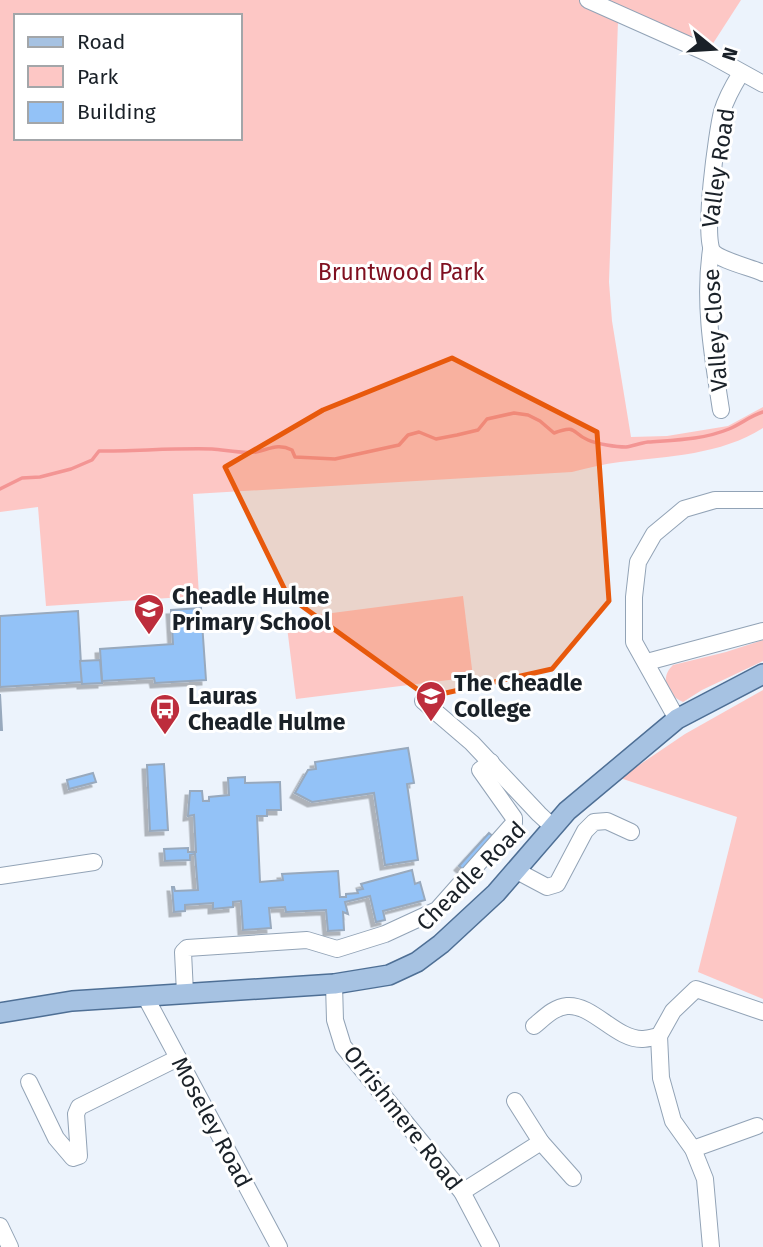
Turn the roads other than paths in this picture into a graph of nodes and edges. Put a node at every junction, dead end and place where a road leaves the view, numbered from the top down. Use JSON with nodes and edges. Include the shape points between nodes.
{"nodes":[{"id":1,"x":588,"y":0,"type":"edge"},
{"id":2,"x":741,"y":73,"type":"junction"},
{"id":3,"x":763,"y":84,"type":"edge"},
{"id":4,"x":711,"y":250,"type":"junction"},
{"id":5,"x":763,"y":273,"type":"edge"},
{"id":6,"x":721,"y":411,"type":"dead end"},
{"id":7,"x":763,"y":500,"type":"edge"},
{"id":8,"x":763,"y":631,"type":"edge"},
{"id":9,"x":647,"y":662,"type":"junction"},
{"id":10,"x":763,"y":674,"type":"edge"},
{"id":11,"x":423,"y":701,"type":"dead end"},
{"id":12,"x":677,"y":719,"type":"junction"},
{"id":13,"x":491,"y":762,"type":"junction"},
{"id":14,"x":553,"y":827,"type":"junction"},
{"id":15,"x":631,"y":832,"type":"dead end"},
{"id":16,"x":94,"y":862,"type":"dead end"},
{"id":17,"x":515,"y":870,"type":"junction"},
{"id":18,"x":0,"y":876,"type":"edge"},
{"id":19,"x":334,"y":984,"type":"junction"},
{"id":20,"x":186,"y":993,"type":"junction"},
{"id":21,"x":145,"y":996,"type":"junction"},
{"id":22,"x":763,"y":1012,"type":"edge"},
{"id":23,"x":0,"y":1013,"type":"edge"},
{"id":24,"x":534,"y":1026,"type":"dead end"},
{"id":25,"x":659,"y":1036,"type":"junction"},
{"id":26,"x":178,"y":1058,"type":"junction"},
{"id":27,"x":29,"y":1082,"type":"dead end"},
{"id":28,"x":515,"y":1101,"type":"dead end"},
{"id":29,"x":757,"y":1126,"type":"dead end"},
{"id":30,"x":541,"y":1142,"type":"junction"},
{"id":31,"x":692,"y":1149,"type":"junction"},
{"id":32,"x":573,"y":1178,"type":"dead end"},
{"id":33,"x":462,"y":1192,"type":"junction"},
{"id":34,"x":0,"y":1226,"type":"edge"},
{"id":35,"x":10,"y":1247,"type":"edge"},
{"id":36,"x":279,"y":1247,"type":"edge"},
{"id":37,"x":491,"y":1247,"type":"edge"},
{"id":38,"x":711,"y":1247,"type":"edge"}],
"edges":[{"from":1,"to":2,"type":"street"},
{"from":2,"to":3,"type":"street"},
{"from":2,"to":4,"type":"street","name":"Valley Road","via":[[725,102],[719,126],[708,236]]},
{"from":4,"to":5,"type":"street","name":"Valley Road"},
{"from":4,"to":6,"type":"street","name":"Valley Close","via":[[708,298]]},
{"from":7,"to":9,"type":"street","via":[[715,500],[684,509],[654,534],[638,562],[634,597],[634,642]]},
{"from":8,"to":9,"type":"street"},
{"from":9,"to":12,"type":"street"},
{"from":10,"to":12,"type":"main road","name":"Cheadle Road"},
{"from":11,"to":13,"type":"street"},
{"from":12,"to":14,"type":"main road","name":"Cheadle Road","via":[[584,795]]},
{"from":13,"to":14,"type":"street"},
{"from":13,"to":20,"type":"street","via":[[480,770],[514,823],[437,910],[384,934],[337,948],[307,940],[187,948],[183,952]]},
{"from":14,"to":17,"type":"main road","name":"Cheadle Road"},
{"from":15,"to":17,"type":"street","via":[[607,821],[594,822],[557,884],[547,887]]},
{"from":16,"to":18,"type":"street"},
{"from":17,"to":19,"type":"main road","name":"Cheadle Road","via":[[470,918],[417,962],[389,975]]},
{"from":19,"to":20,"type":"main road","name":"Cheadle Road"},
{"from":19,"to":33,"type":"street","name":"Orrishmere Road","via":[[335,1020],[343,1046]]},
{"from":20,"to":21,"type":"main road","name":"Cheadle Road"},
{"from":21,"to":23,"type":"main road","name":"Cheadle Road","via":[[72,1001]]},
{"from":21,"to":26,"type":"street","name":"Moseley Road"},
{"from":22,"to":25,"type":"street","via":[[696,989],[673,1011]]},
{"from":24,"to":25,"type":"street","via":[[567,1006],[582,1009],[640,1040]]},
{"from":25,"to":31,"type":"street","via":[[661,1078],[673,1121]]},
{"from":26,"to":27,"type":"street","via":[[79,1107],[79,1156],[73,1158],[56,1138]]},
{"from":26,"to":36,"type":"street","name":"Moseley Road"},
{"from":28,"to":30,"type":"street"},
{"from":29,"to":31,"type":"street"},
{"from":30,"to":32,"type":"street"},
{"from":30,"to":33,"type":"street"},
{"from":31,"to":38,"type":"street","via":[[705,1179]]},
{"from":33,"to":37,"type":"street","name":"Orrishmere Road"},
{"from":34,"to":35,"type":"street"}]}
